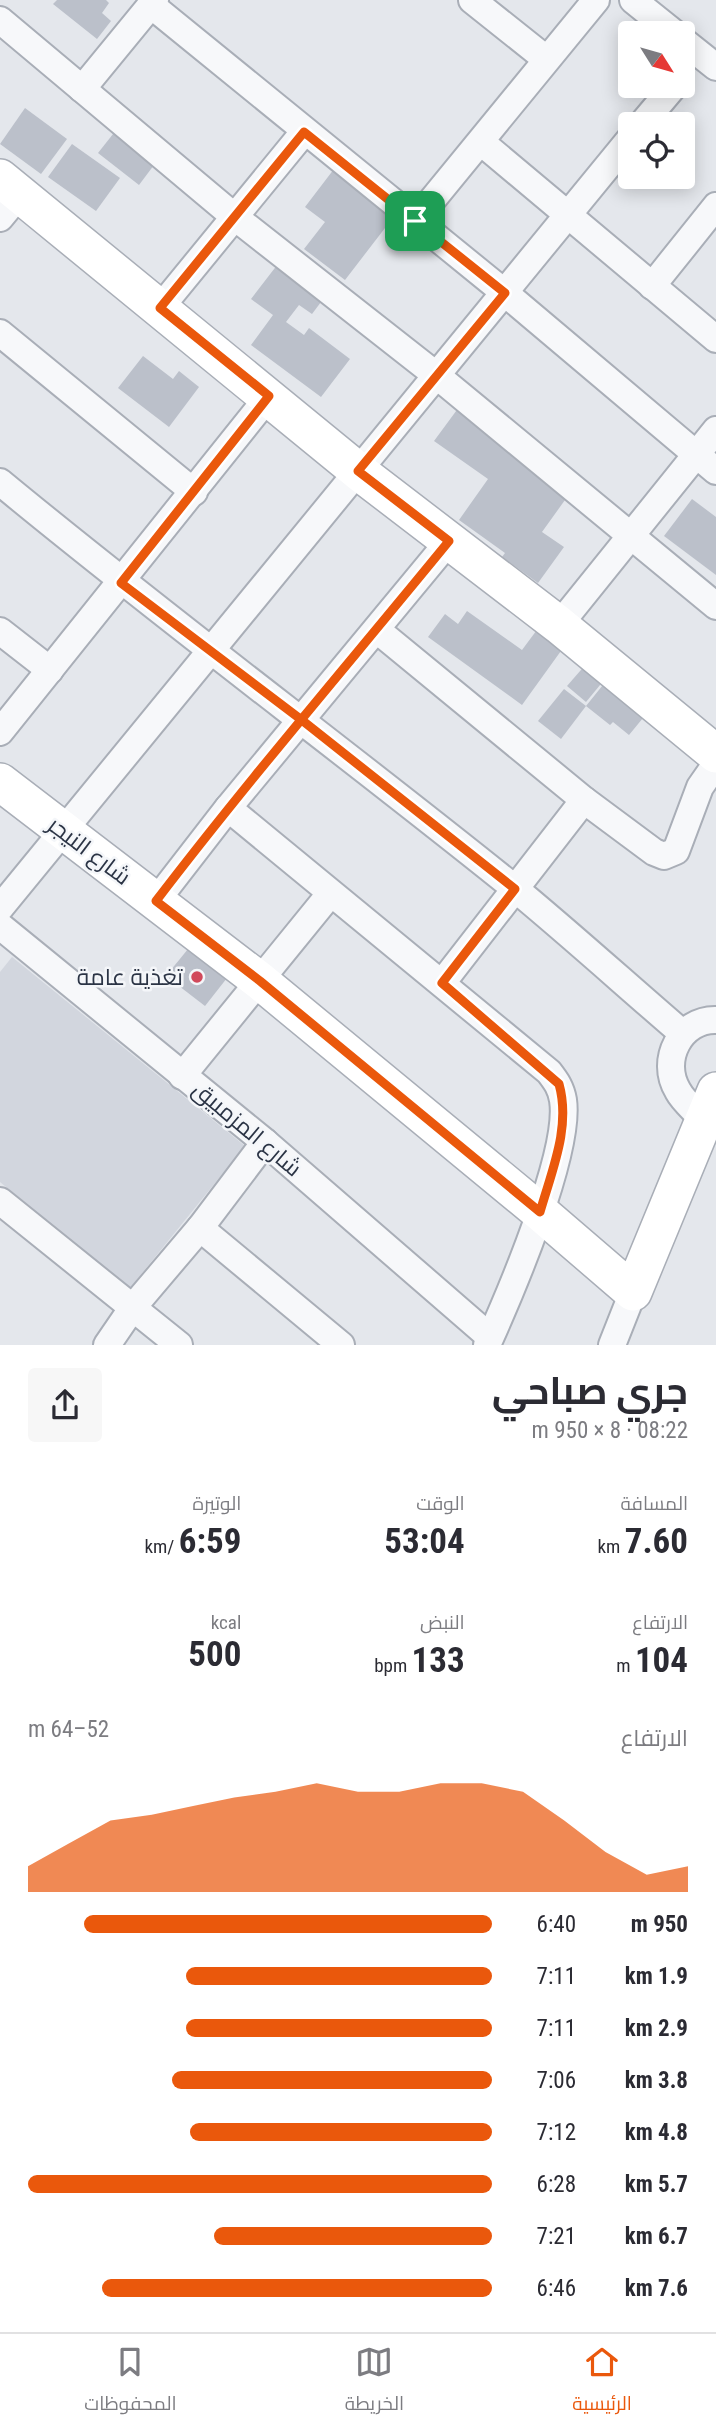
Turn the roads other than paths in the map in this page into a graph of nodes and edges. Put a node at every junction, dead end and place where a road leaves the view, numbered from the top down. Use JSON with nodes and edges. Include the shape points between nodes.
{"nodes":[{"id":1,"x":7,"y":0,"type":"edge"},
{"id":2,"x":472,"y":0,"type":"edge"},
{"id":3,"x":596,"y":0,"type":"edge"},
{"id":4,"x":633,"y":0,"type":"edge"},
{"id":5,"x":153,"y":2,"type":"edge"},
{"id":6,"x":0,"y":9,"type":"edge"},
{"id":7,"x":0,"y":20,"type":"edge"},
{"id":8,"x":659,"y":21,"type":"edge"},
{"id":9,"x":546,"y":59,"type":"junction"},
{"id":10,"x":82,"y":89,"type":"junction"},
{"id":11,"x":664,"y":98,"type":"edge"},
{"id":12,"x":652,"y":112,"type":"edge"},
{"id":13,"x":304,"y":132,"type":"junction"},
{"id":14,"x":481,"y":142,"type":"junction"},
{"id":15,"x":618,"y":153,"type":"edge"},
{"id":16,"x":6,"y":197,"type":"edge"},
{"id":17,"x":716,"y":206,"type":"edge"},
{"id":18,"x":567,"y":215,"type":"junction"},
{"id":19,"x":236,"y":218,"type":"junction"},
{"id":20,"x":415,"y":221,"type":"junction"},
{"id":21,"x":652,"y":286,"type":"junction"},
{"id":22,"x":505,"y":293,"type":"junction"},
{"id":23,"x":160,"y":308,"type":"junction"},
{"id":24,"x":0,"y":333,"type":"edge"},
{"id":25,"x":716,"y":339,"type":"edge"},
{"id":26,"x":436,"y":376,"type":"junction"},
{"id":27,"x":269,"y":396,"type":"junction"},
{"id":28,"x":716,"y":430,"type":"edge"},
{"id":29,"x":706,"y":463,"type":"edge"},
{"id":30,"x":358,"y":471,"type":"junction"},
{"id":31,"x":0,"y":482,"type":"edge"},
{"id":32,"x":194,"y":492,"type":"junction"},
{"id":33,"x":631,"y":535,"type":"junction"},
{"id":34,"x":449,"y":541,"type":"junction"},
{"id":35,"x":121,"y":583,"type":"junction"},
{"id":36,"x":716,"y":606,"type":"edge"},
{"id":37,"x":559,"y":625,"type":"junction"},
{"id":38,"x":377,"y":630,"type":"junction"},
{"id":39,"x":0,"y":631,"type":"edge"},
{"id":40,"x":209,"y":652,"type":"junction"},
{"id":41,"x":50,"y":670,"type":"junction"},
{"id":42,"x":303,"y":721,"type":"junction"},
{"id":43,"x":0,"y":732,"type":"edge"},
{"id":44,"x":716,"y":754,"type":"edge"},
{"id":45,"x":716,"y":764,"type":"edge"},
{"id":46,"x":0,"y":782,"type":"edge"},
{"id":47,"x":584,"y":800,"type":"junction"},
{"id":48,"x":228,"y":808,"type":"junction"},
{"id":49,"x":63,"y":831,"type":"junction"},
{"id":50,"x":515,"y":889,"type":"junction"},
{"id":51,"x":330,"y":894,"type":"junction"},
{"id":52,"x":156,"y":901,"type":"junction"},
{"id":53,"x":0,"y":908,"type":"edge"},
{"id":54,"x":0,"y":926,"type":"edge"},
{"id":55,"x":260,"y":981,"type":"junction"},
{"id":56,"x":442,"y":983,"type":"junction"},
{"id":57,"x":716,"y":1020,"type":"edge"},
{"id":58,"x":682,"y":1033,"type":"junction"},
{"id":59,"x":182,"y":1076,"type":"junction"},
{"id":60,"x":710,"y":1105,"type":"edge"},
{"id":61,"x":265,"y":1142,"type":"junction"},
{"id":62,"x":0,"y":1201,"type":"edge"},
{"id":63,"x":540,"y":1212,"type":"junction"},
{"id":64,"x":200,"y":1228,"type":"junction"},
{"id":65,"x":133,"y":1307,"type":"junction"},
{"id":66,"x":626,"y":1327,"type":"edge"},
{"id":67,"x":489,"y":1341,"type":"edge"},
{"id":68,"x":107,"y":1345,"type":"edge"},
{"id":69,"x":179,"y":1345,"type":"edge"},
{"id":70,"x":341,"y":1345,"type":"edge"}],
"edges":[{"from":1,"to":6,"type":"street"},
{"from":2,"to":9,"type":"street"},
{"from":3,"to":9,"type":"street"},
{"from":4,"to":8,"type":"street"},
{"from":5,"to":10,"type":"street"},
{"from":5,"to":13,"type":"street"},
{"from":7,"to":10,"type":"street"},
{"from":9,"to":14,"type":"street"},
{"from":10,"to":19,"type":"street"},
{"from":11,"to":12,"type":"street"},
{"from":13,"to":19,"type":"street"},
{"from":13,"to":20,"type":"street"},
{"from":14,"to":18,"type":"street"},
{"from":14,"to":20,"type":"street"},
{"from":15,"to":18,"type":"street"},
{"from":16,"to":23,"type":"street"},
{"from":17,"to":21,"type":"street"},
{"from":18,"to":21,"type":"street"},
{"from":18,"to":22,"type":"street"},
{"from":19,"to":23,"type":"street"},
{"from":19,"to":26,"type":"street"},
{"from":20,"to":22,"type":"street"},
{"from":21,"to":25,"type":"street"},
{"from":22,"to":26,"type":"street"},
{"from":22,"to":29,"type":"street"},
{"from":23,"to":27,"type":"street"},
{"from":24,"to":32,"type":"street"},
{"from":26,"to":30,"type":"street"},
{"from":26,"to":33,"type":"street"},
{"from":27,"to":30,"type":"street"},
{"from":27,"to":32,"type":"street"},
{"from":28,"to":29,"type":"street"},
{"from":29,"to":33,"type":"street"},
{"from":30,"to":34,"type":"street"},
{"from":30,"to":40,"type":"street"},
{"from":31,"to":35,"type":"street"},
{"from":32,"to":35,"type":"street"},
{"from":33,"to":36,"type":"street"},
{"from":33,"to":37,"type":"street"},
{"from":34,"to":37,"type":"street"},
{"from":34,"to":38,"type":"street"},
{"from":35,"to":40,"type":"street"},
{"from":35,"to":41,"type":"street"},
{"from":37,"to":44,"type":"street"},
{"from":38,"to":42,"type":"street"},
{"from":38,"to":47,"type":"street"},
{"from":39,"to":41,"type":"street"},
{"from":40,"to":42,"type":"street"},
{"from":40,"to":49,"type":"street"},
{"from":41,"to":43,"type":"street"},
{"from":42,"to":48,"type":"street"},
{"from":42,"to":50,"type":"street"},
{"from":45,"to":47,"type":"street","via":[[671,855],[646,847]]},
{"from":46,"to":49,"type":"street","name":"شارع النيجر"},
{"from":47,"to":50,"type":"street"},
{"from":48,"to":51,"type":"street"},
{"from":48,"to":52,"type":"street"},
{"from":49,"to":52,"type":"street","name":"شارع النيجر"},
{"from":49,"to":53,"type":"street"},
{"from":50,"to":56,"type":"street"},
{"from":50,"to":58,"type":"street"},
{"from":51,"to":55,"type":"street"},
{"from":51,"to":56,"type":"street"},
{"from":52,"to":55,"type":"street","name":"شارع النيجر"},
{"from":54,"to":59,"type":"street","name":"شارع المزمبيق"},
{"from":55,"to":59,"type":"street"},
{"from":55,"to":63,"type":"street","name":"شارع النيجر"},
{"from":56,"to":63,"type":"street","via":[[559,1084],[563,1128]]},
{"from":57,"to":58,"type":"street","via":[[699,1022]]},
{"from":58,"to":60,"type":"street","via":[[672,1060],[673,1081],[677,1090]]},
{"from":59,"to":61,"type":"street","name":"شارع المزمبيق"},
{"from":60,"to":66,"type":"street"},
{"from":61,"to":64,"type":"street"},
{"from":61,"to":67,"type":"street","name":"شارع المزمبيق"},
{"from":62,"to":65,"type":"street"},
{"from":63,"to":66,"type":"street","name":"شارع النيجر"},
{"from":63,"to":67,"type":"street"},
{"from":64,"to":65,"type":"street"},
{"from":64,"to":70,"type":"street"},
{"from":65,"to":68,"type":"street"},
{"from":65,"to":69,"type":"street"}]}
